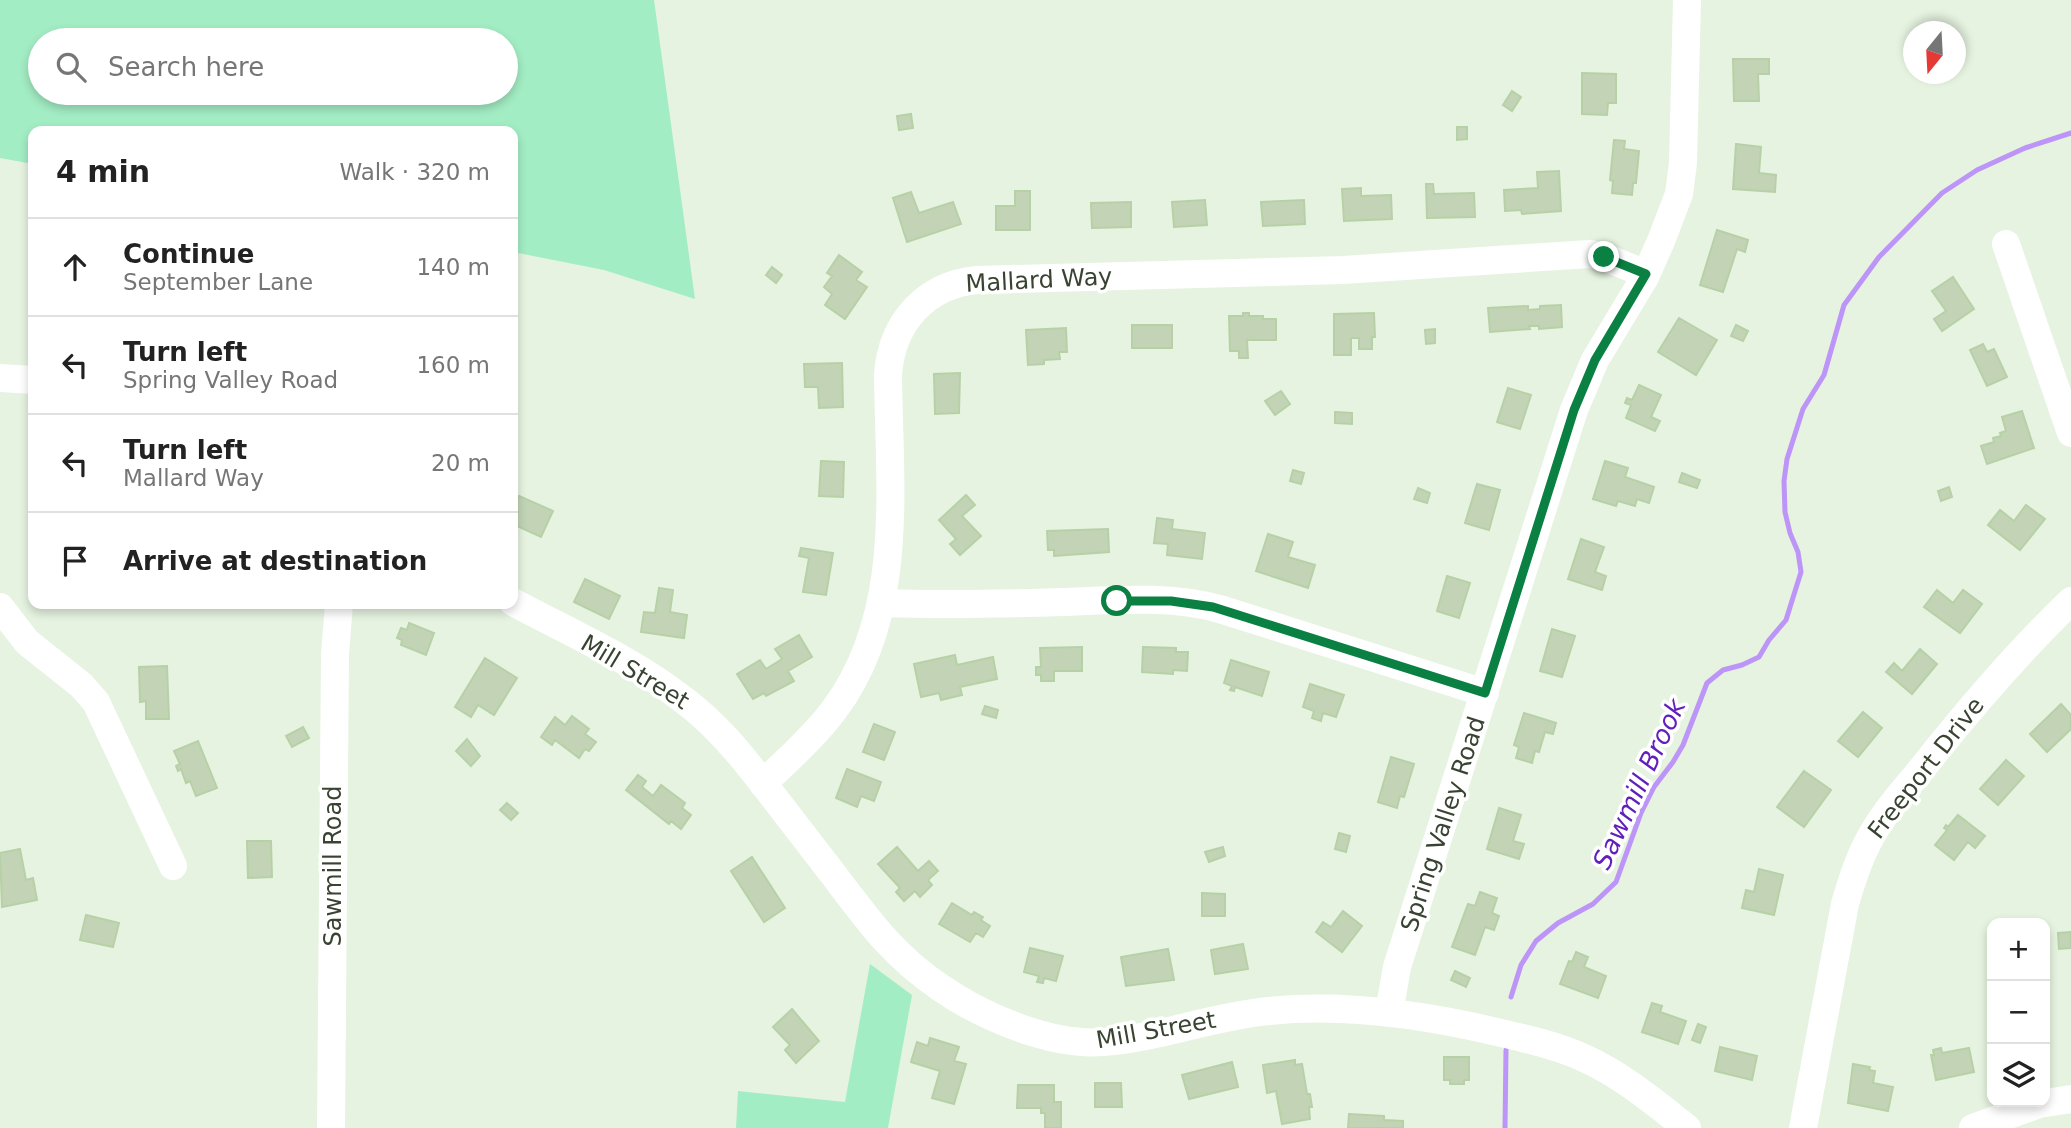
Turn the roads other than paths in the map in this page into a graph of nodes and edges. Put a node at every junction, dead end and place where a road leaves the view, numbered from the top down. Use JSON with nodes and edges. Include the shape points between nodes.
{"nodes":[{"id":1,"x":1687,"y":0,"type":"edge"},
{"id":2,"x":2007,"y":244,"type":"dead end"},
{"id":3,"x":1646,"y":274,"type":"junction"},
{"id":4,"x":0,"y":378,"type":"edge"},
{"id":5,"x":28,"y":380,"type":"edge"},
{"id":6,"x":2071,"y":433,"type":"edge"},
{"id":7,"x":2071,"y":601,"type":"edge"},
{"id":8,"x":881,"y":603,"type":"junction"},
{"id":9,"x":518,"y":605,"type":"edge"},
{"id":10,"x":0,"y":607,"type":"edge"},
{"id":11,"x":339,"y":609,"type":"edge"},
{"id":12,"x":1485,"y":693,"type":"junction"},
{"id":13,"x":763,"y":783,"type":"junction"},
{"id":14,"x":173,"y":866,"type":"dead end"},
{"id":15,"x":1389,"y":1013,"type":"junction"},
{"id":16,"x":2071,"y":1099,"type":"edge"},
{"id":17,"x":331,"y":1128,"type":"edge"},
{"id":18,"x":1687,"y":1128,"type":"edge"},
{"id":19,"x":1803,"y":1128,"type":"edge"},
{"id":20,"x":1973,"y":1128,"type":"edge"}],
"edges":[{"from":1,"to":3,"type":"street","name":"Spring Valley Road","via":[[1682,179]]},
{"from":2,"to":6,"type":"street"},
{"from":3,"to":8,"type":"street","name":"Mallard Way","via":[[1590,254],[1343,270],[977,280],[949,286],[911,313],[890,355],[889,550]]},
{"from":3,"to":12,"type":"street","name":"Spring Valley Road","via":[[1595,360],[1574,410]]},
{"from":4,"to":5,"type":"street"},
{"from":7,"to":19,"type":"street","name":"Freeport Drive","via":[[1963,717],[1868,841],[1845,904]]},
{"from":8,"to":12,"type":"street","via":[[1196,603]]},
{"from":8,"to":13,"type":"street","name":"Mallard Way","via":[[862,661],[835,709]]},
{"from":9,"to":13,"type":"street","name":"Mill Street","via":[[678,695],[733,746]]},
{"from":10,"to":14,"type":"street","via":[[20,635],[96,702]]},
{"from":11,"to":17,"type":"street","name":"Sawmill Road"},
{"from":12,"to":15,"type":"street","name":"Spring Valley Road","via":[[1397,967]]},
{"from":13,"to":15,"type":"street","name":"Mill Street","via":[[891,948],[960,1000],[1019,1027],[1065,1040],[1100,1043],[1265,1011]]},
{"from":15,"to":18,"type":"street","name":"Mill Street","via":[[1481,1028],[1584,1058],[1632,1086]]},
{"from":16,"to":20,"type":"street","via":[[2039,1104]]}]}
